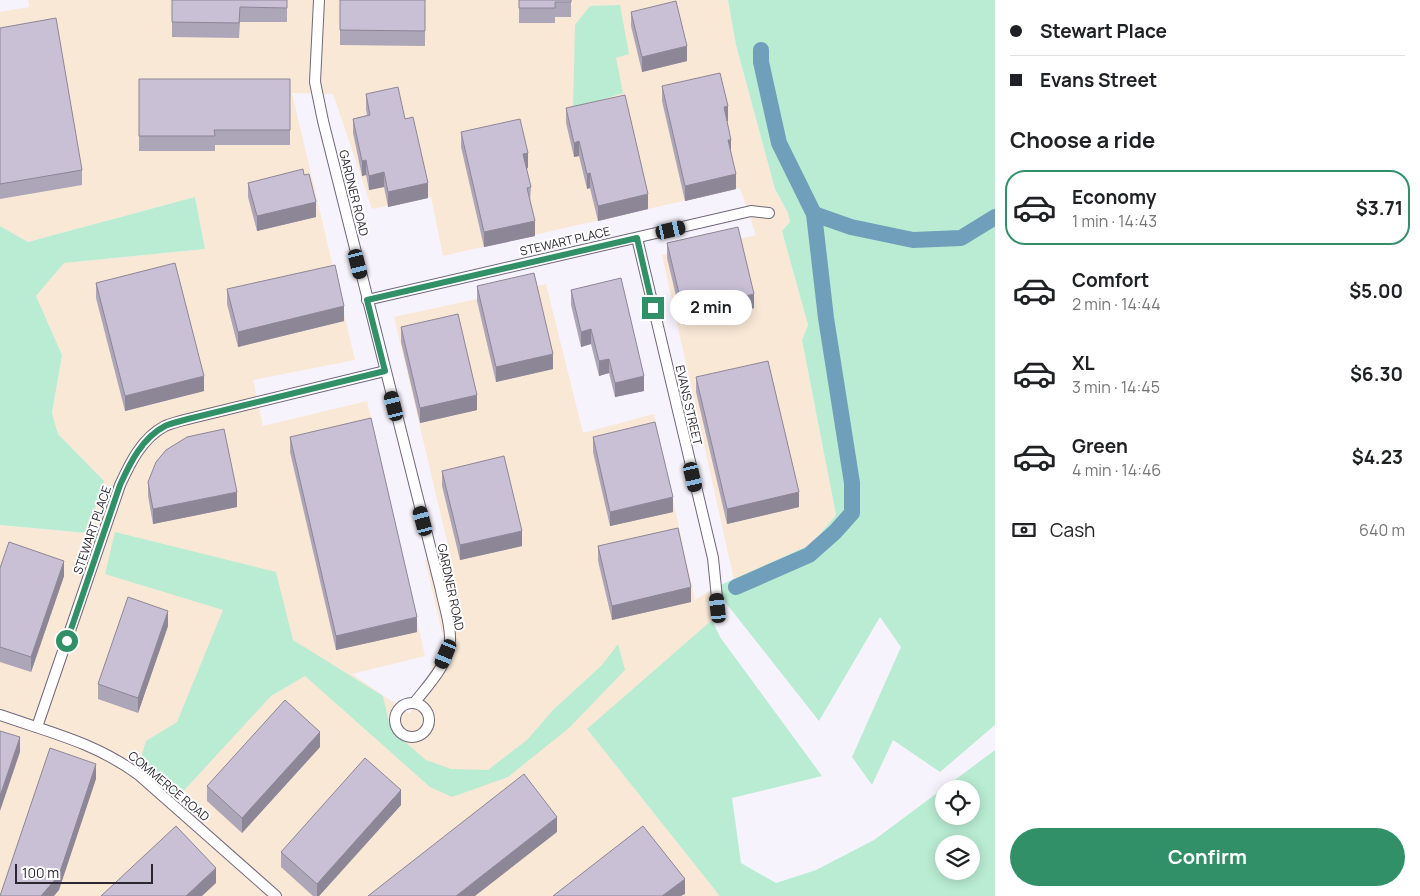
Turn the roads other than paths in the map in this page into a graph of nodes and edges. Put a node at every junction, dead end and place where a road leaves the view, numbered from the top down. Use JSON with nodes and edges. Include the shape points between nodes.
{"nodes":[{"id":1,"x":319,"y":0,"type":"edge"},
{"id":2,"x":769,"y":213,"type":"dead end"},
{"id":3,"x":637,"y":238,"type":"junction"},
{"id":4,"x":367,"y":300,"type":"junction"},
{"id":5,"x":385,"y":371,"type":"junction"},
{"id":6,"x":718,"y":608,"type":"dead end"},
{"id":7,"x":415,"y":702,"type":"dead end"},
{"id":8,"x":0,"y":715,"type":"edge"},
{"id":9,"x":37,"y":727,"type":"junction"},
{"id":10,"x":276,"y":896,"type":"edge"}],
"edges":[{"from":1,"to":4,"type":"street","name":"GARDNER ROAD","via":[[315,82]]},
{"from":2,"to":3,"type":"street","name":"STEWART PLACE","via":[[751,211]]},
{"from":3,"to":4,"type":"street","name":"STEWART PLACE"},
{"from":3,"to":6,"type":"street","name":"EVANS STREET","via":[[713,558]]},
{"from":4,"to":5,"type":"street","name":"GARDNER ROAD"},
{"from":5,"to":7,"type":"street","name":"GARDNER ROAD","via":[[449,628],[450,641],[440,669]]},
{"from":5,"to":9,"type":"street","name":"STEWART PLACE","via":[[188,419],[164,427],[149,439],[130,464],[120,485]]},
{"from":8,"to":9,"type":"street","name":"COMMERCE ROAD"},
{"from":9,"to":10,"type":"street","name":"COMMERCE ROAD","via":[[91,746],[120,761]]}]}
